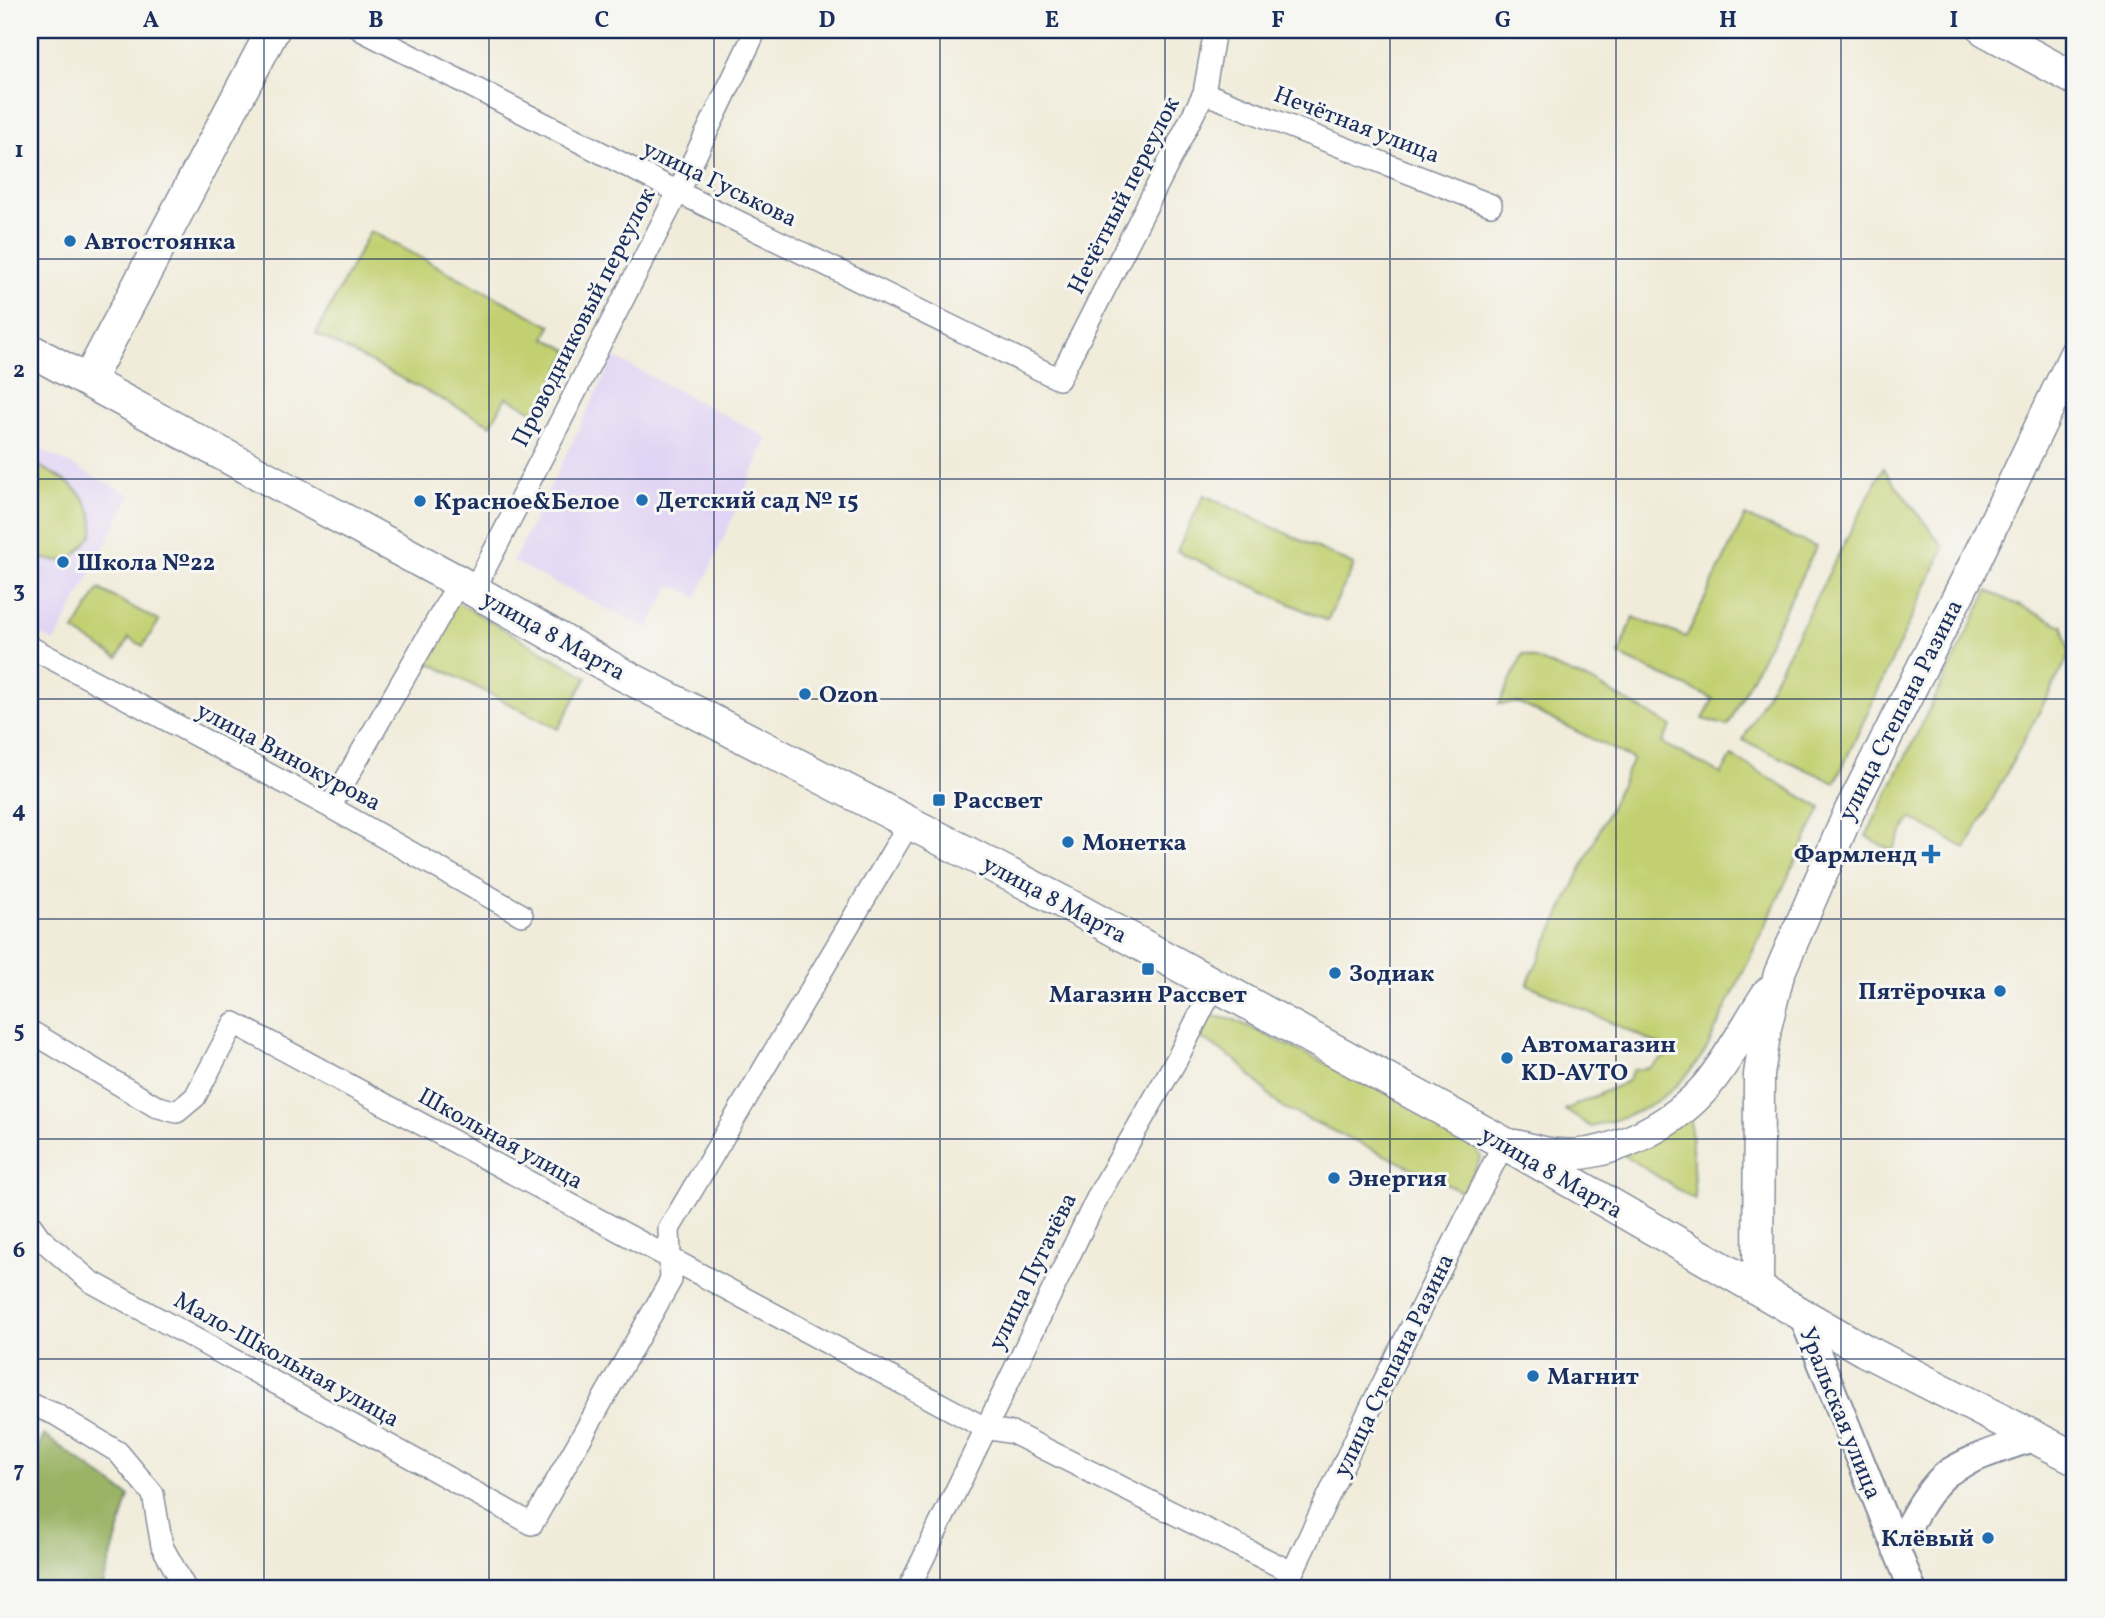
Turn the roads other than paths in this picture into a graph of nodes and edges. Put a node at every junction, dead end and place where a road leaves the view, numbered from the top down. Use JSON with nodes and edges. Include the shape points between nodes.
{"nodes":[{"id":1,"x":273,"y":30,"type":"edge"},
{"id":2,"x":361,"y":30,"type":"edge"},
{"id":3,"x":756,"y":30,"type":"edge"},
{"id":4,"x":1215,"y":30,"type":"edge"},
{"id":5,"x":1985,"y":30,"type":"edge"},
{"id":6,"x":2075,"y":79,"type":"edge"},
{"id":7,"x":1204,"y":93,"type":"junction"},
{"id":8,"x":678,"y":192,"type":"junction"},
{"id":9,"x":1491,"y":205,"type":"dead end"},
{"id":10,"x":30,"y":350,"type":"edge"},
{"id":11,"x":2075,"y":353,"type":"edge"},
{"id":12,"x":1059,"y":379,"type":"joint"},
{"id":13,"x":88,"y":380,"type":"junction"},
{"id":14,"x":466,"y":586,"type":"junction"},
{"id":15,"x":30,"y":647,"type":"edge"},
{"id":16,"x":330,"y":807,"type":"junction"},
{"id":17,"x":910,"y":822,"type":"junction"},
{"id":18,"x":522,"y":915,"type":"dead end"},
{"id":19,"x":1779,"y":974,"type":"junction"},
{"id":20,"x":1215,"y":984,"type":"junction"},
{"id":21,"x":30,"y":1031,"type":"edge"},
{"id":22,"x":1504,"y":1143,"type":"junction"},
{"id":23,"x":30,"y":1224,"type":"edge"},
{"id":24,"x":668,"y":1259,"type":"junction"},
{"id":25,"x":1758,"y":1289,"type":"junction"},
{"id":26,"x":1802,"y":1315,"type":"junction"},
{"id":27,"x":30,"y":1404,"type":"edge"},
{"id":28,"x":985,"y":1428,"type":"junction"},
{"id":29,"x":2035,"y":1437,"type":"junction"},
{"id":30,"x":2075,"y":1458,"type":"edge"},
{"id":31,"x":1896,"y":1549,"type":"junction"},
{"id":32,"x":1288,"y":1580,"type":"edge"},
{"id":33,"x":185,"y":1588,"type":"edge"},
{"id":34,"x":909,"y":1588,"type":"edge"},
{"id":35,"x":1912,"y":1588,"type":"edge"}],
"edges":[{"from":1,"to":13,"type":"main road"},
{"from":2,"to":8,"type":"street","name":"улица Гуськова"},
{"from":3,"to":8,"type":"street","name":"Проводниковый переулок"},
{"from":4,"to":7,"type":"street","name":"Нечётный переулок"},
{"from":5,"to":6,"type":"main road"},
{"from":7,"to":9,"type":"street","name":"Нечётная улица"},
{"from":7,"to":12,"type":"street","name":"Нечётный переулок"},
{"from":8,"to":12,"type":"street","name":"улица Гуськова"},
{"from":8,"to":14,"type":"street","name":"Проводниковый переулок"},
{"from":10,"to":13,"type":"main road","name":"улица 8 Марта"},
{"from":11,"to":19,"type":"main road","name":"улица Степана Разина","via":[[1843,822]]},
{"from":13,"to":14,"type":"main road","name":"улица 8 Марта"},
{"from":14,"to":16,"type":"street","name":"Проводниковый переулок"},
{"from":14,"to":17,"type":"main road","name":"улица 8 Марта","via":[[618,672]]},
{"from":15,"to":16,"type":"street","name":"улица Винокурова"},
{"from":16,"to":18,"type":"street","name":"улица Винокурова"},
{"from":17,"to":20,"type":"main road","name":"улица 8 Марта"},
{"from":17,"to":24,"type":"street","via":[[669,1230]]},
{"from":19,"to":22,"type":"main road","via":[[1702,1091],[1659,1124],[1604,1150],[1558,1154]]},
{"from":19,"to":25,"type":"main road","name":"улица Степана Разина","via":[[1759,1075]]},
{"from":20,"to":22,"type":"main road","name":"улица 8 Марта"},
{"from":20,"to":28,"type":"street","name":"улица Пугачёва","via":[[1099,1194]]},
{"from":21,"to":24,"type":"street","name":"Школьная улица","via":[[155,1106],[177,1112],[195,1097],[234,1023]]},
{"from":22,"to":25,"type":"main road","name":"улица 8 Марта"},
{"from":22,"to":32,"type":"street","name":"улица Степана Разина"},
{"from":23,"to":24,"type":"street","name":"Мало-Школьная улица","via":[[90,1281],[532,1524],[671,1280]]},
{"from":24,"to":28,"type":"street","name":"Школьная улица"},
{"from":25,"to":26,"type":"main road","name":"улица 8 Марта"},
{"from":26,"to":29,"type":"main road","name":"улица 8 Марта"},
{"from":26,"to":31,"type":"street","name":"Уральская улица"},
{"from":27,"to":33,"type":"street","via":[[118,1452],[136,1473],[153,1494],[162,1546]]},
{"from":28,"to":32,"type":"street","name":"Школьная улица","via":[[1013,1433]]},
{"from":28,"to":34,"type":"street","name":"улица Пугачёва"},
{"from":29,"to":30,"type":"main road","name":"улица 8 Марта"},
{"from":29,"to":31,"type":"street","via":[[1948,1473],[1914,1514]]},
{"from":31,"to":35,"type":"street","name":"Уральская улица"}]}
